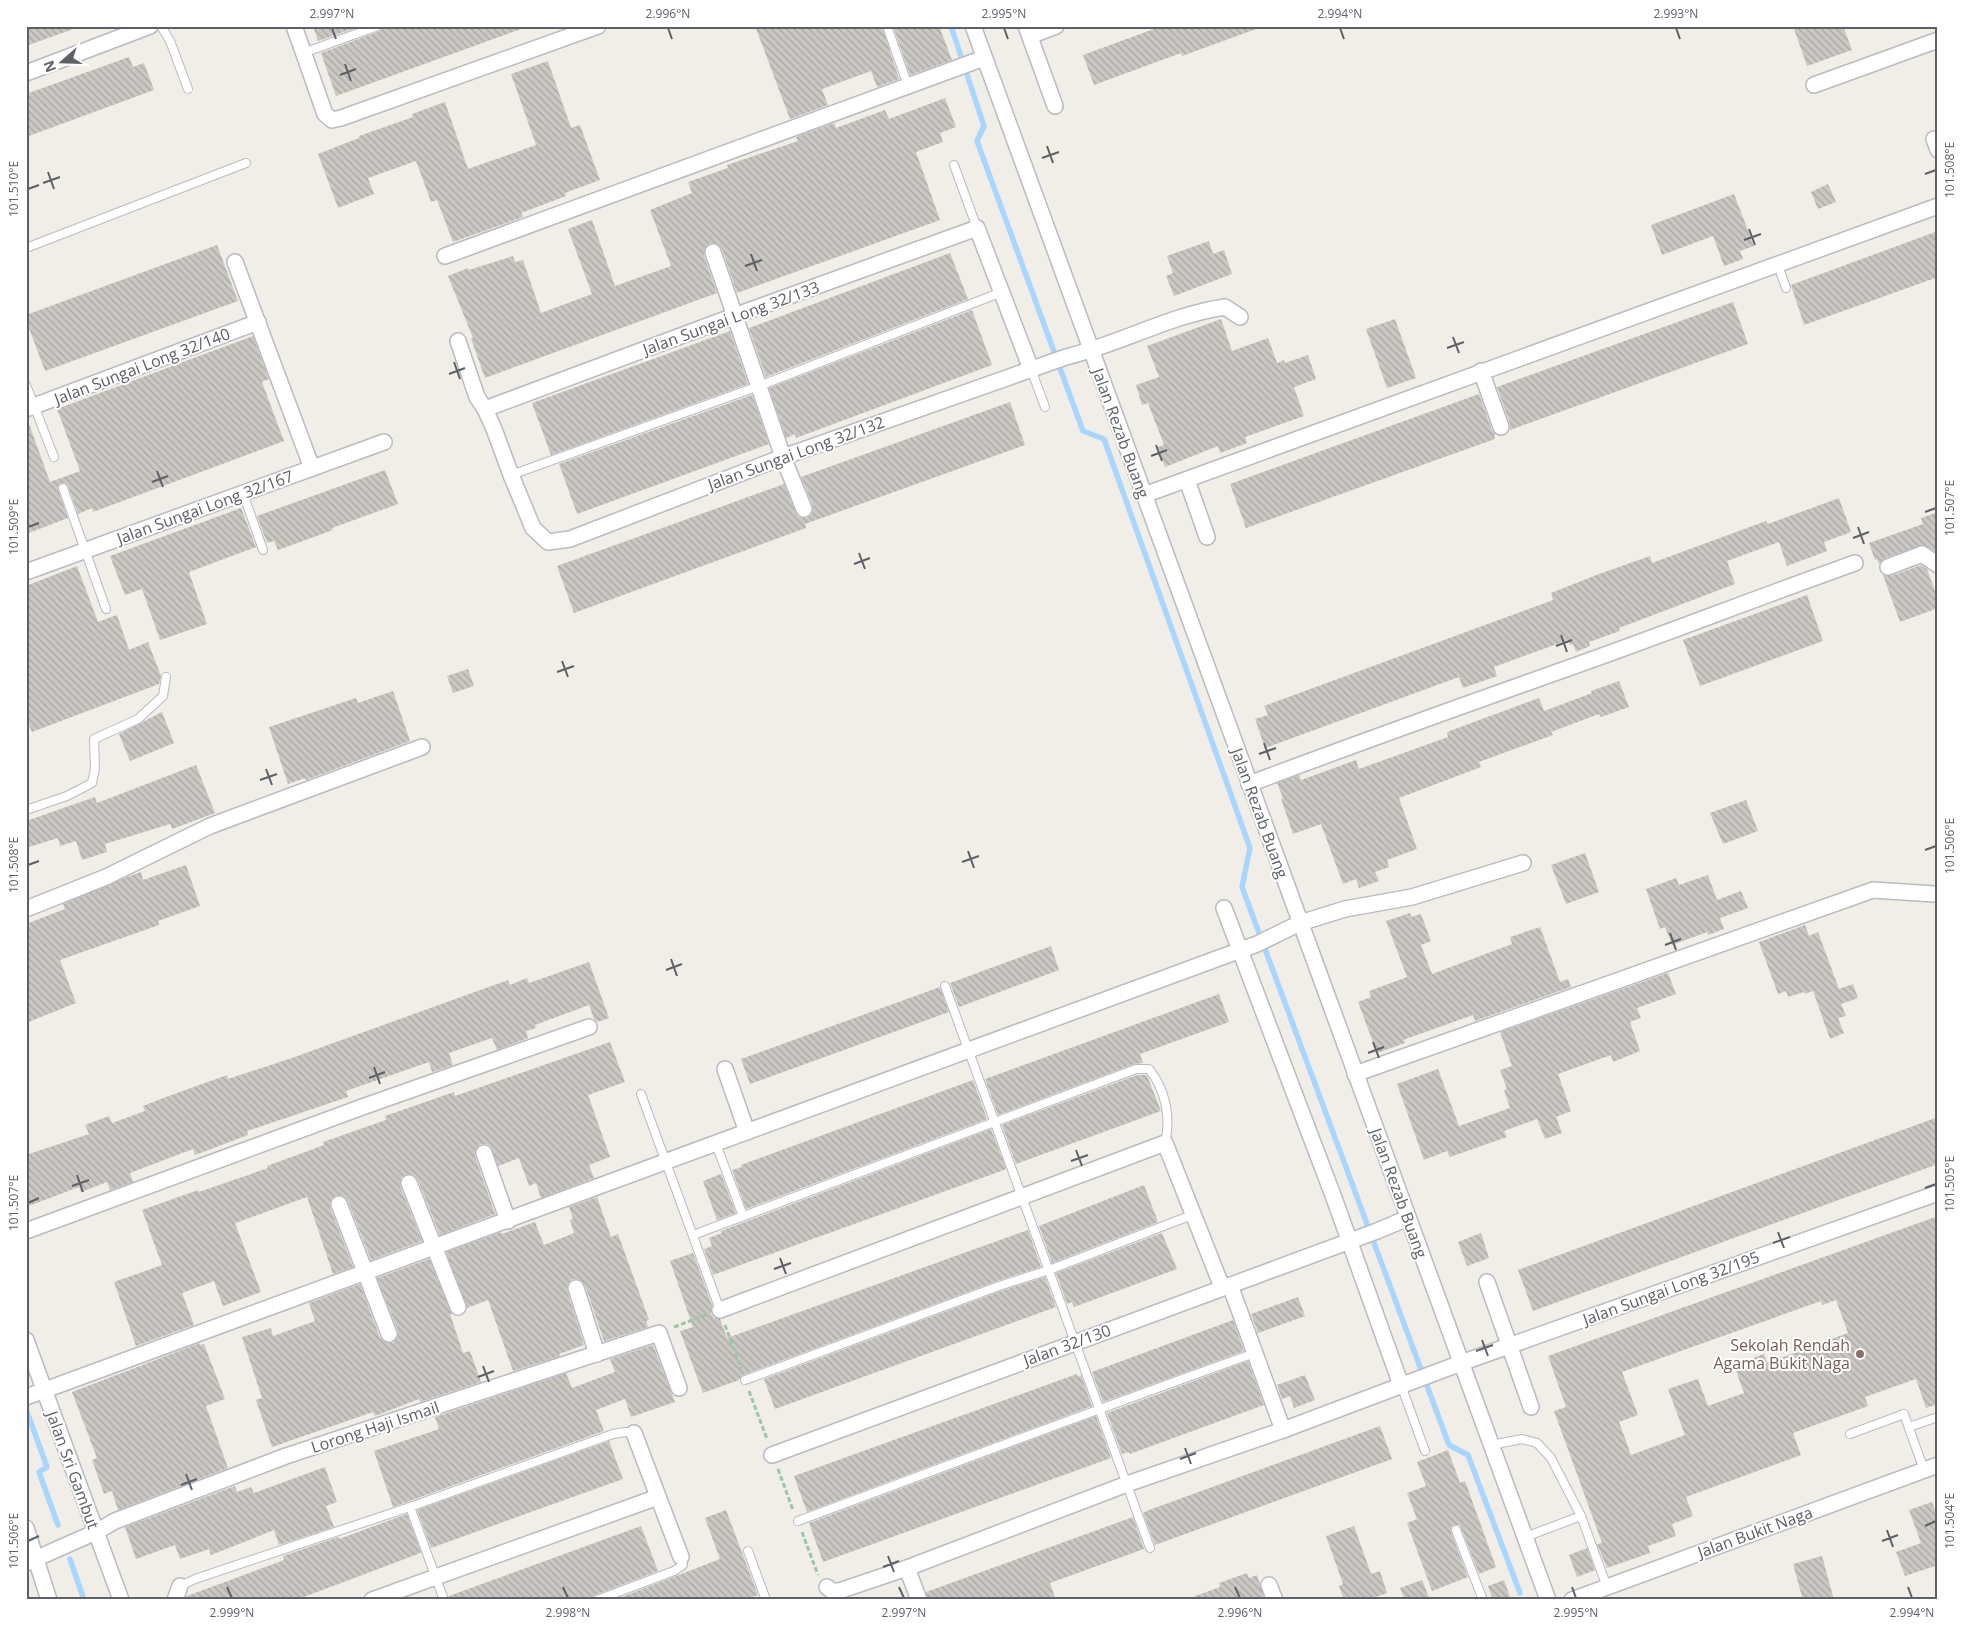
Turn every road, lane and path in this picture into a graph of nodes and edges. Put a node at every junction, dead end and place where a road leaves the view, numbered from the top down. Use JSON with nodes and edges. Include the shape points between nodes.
{"nodes":[{"id":1,"x":150,"y":26,"type":"edge"},
{"id":2,"x":161,"y":26,"type":"edge"},
{"id":3,"x":294,"y":26,"type":"edge"},
{"id":4,"x":378,"y":26,"type":"edge"},
{"id":5,"x":598,"y":26,"type":"edge"},
{"id":6,"x":887,"y":26,"type":"edge"},
{"id":7,"x":973,"y":26,"type":"edge"},
{"id":8,"x":1056,"y":26,"type":"edge"},
{"id":9,"x":1028,"y":31,"type":"edge"},
{"id":10,"x":1938,"y":40,"type":"edge"},
{"id":11,"x":303,"y":53,"type":"junction"},
{"id":12,"x":984,"y":58,"type":"junction"},
{"id":13,"x":26,"y":73,"type":"edge"},
{"id":14,"x":1814,"y":85,"type":"dead end"},
{"id":15,"x":908,"y":86,"type":"junction"},
{"id":16,"x":188,"y":89,"type":"dead end"},
{"id":17,"x":1055,"y":106,"type":"dead end"},
{"id":18,"x":246,"y":163,"type":"dead end"},
{"id":19,"x":954,"y":165,"type":"dead end"},
{"id":20,"x":1938,"y":206,"type":"edge"},
{"id":21,"x":978,"y":228,"type":"junction"},
{"id":22,"x":26,"y":248,"type":"edge"},
{"id":23,"x":713,"y":252,"type":"dead end"},
{"id":24,"x":445,"y":256,"type":"dead end"},
{"id":25,"x":235,"y":262,"type":"dead end"},
{"id":26,"x":1778,"y":265,"type":"junction"},
{"id":27,"x":1786,"y":288,"type":"dead end"},
{"id":28,"x":1002,"y":292,"type":"junction"},
{"id":29,"x":734,"y":316,"type":"junction"},
{"id":30,"x":1240,"y":317,"type":"dead end"},
{"id":31,"x":258,"y":322,"type":"junction"},
{"id":32,"x":458,"y":342,"type":"dead end"},
{"id":33,"x":1091,"y":351,"type":"junction"},
{"id":34,"x":1038,"y":367,"type":"junction"},
{"id":35,"x":1481,"y":371,"type":"junction"},
{"id":36,"x":26,"y":385,"type":"edge"},
{"id":37,"x":759,"y":386,"type":"junction"},
{"id":38,"x":1045,"y":407,"type":"dead end"},
{"id":39,"x":30,"y":408,"type":"edge"},
{"id":40,"x":485,"y":409,"type":"junction"},
{"id":41,"x":1501,"y":427,"type":"dead end"},
{"id":42,"x":384,"y":442,"type":"dead end"},
{"id":43,"x":54,"y":457,"type":"dead end"},
{"id":44,"x":783,"y":457,"type":"junction"},
{"id":45,"x":312,"y":468,"type":"junction"},
{"id":46,"x":511,"y":475,"type":"junction"},
{"id":47,"x":1187,"y":480,"type":"junction"},
{"id":48,"x":63,"y":488,"type":"dead end"},
{"id":49,"x":244,"y":493,"type":"junction"},
{"id":50,"x":1144,"y":495,"type":"junction"},
{"id":51,"x":804,"y":509,"type":"dead end"},
{"id":52,"x":1208,"y":537,"type":"dead end"},
{"id":53,"x":263,"y":550,"type":"dead end"},
{"id":54,"x":84,"y":551,"type":"junction"},
{"id":55,"x":1855,"y":563,"type":"dead end"},
{"id":56,"x":1938,"y":565,"type":"edge"},
{"id":57,"x":1888,"y":568,"type":"dead end"},
{"id":58,"x":26,"y":572,"type":"edge"},
{"id":59,"x":106,"y":609,"type":"dead end"},
{"id":60,"x":166,"y":677,"type":"dead end"},
{"id":61,"x":422,"y":747,"type":"dead end"},
{"id":62,"x":1249,"y":784,"type":"junction"},
{"id":63,"x":26,"y":810,"type":"edge"},
{"id":64,"x":1523,"y":863,"type":"dead end"},
{"id":65,"x":1934,"y":894,"type":"dead end"},
{"id":66,"x":1224,"y":908,"type":"dead end"},
{"id":67,"x":26,"y":909,"type":"edge"},
{"id":68,"x":1300,"y":923,"type":"junction"},
{"id":69,"x":1240,"y":951,"type":"junction"},
{"id":70,"x":945,"y":986,"type":"dead end"},
{"id":71,"x":589,"y":1027,"type":"dead end"},
{"id":72,"x":969,"y":1050,"type":"junction"},
{"id":73,"x":725,"y":1069,"type":"dead end"},
{"id":74,"x":1356,"y":1074,"type":"junction"},
{"id":75,"x":641,"y":1094,"type":"dead end"},
{"id":76,"x":995,"y":1121,"type":"junction"},
{"id":77,"x":747,"y":1132,"type":"junction"},
{"id":78,"x":716,"y":1144,"type":"junction"},
{"id":79,"x":1165,"y":1144,"type":"junction"},
{"id":80,"x":484,"y":1153,"type":"dead end"},
{"id":81,"x":666,"y":1162,"type":"junction"},
{"id":82,"x":409,"y":1183,"type":"dead end"},
{"id":83,"x":1938,"y":1193,"type":"edge"},
{"id":84,"x":1022,"y":1197,"type":"junction"},
{"id":85,"x":338,"y":1204,"type":"dead end"},
{"id":86,"x":1192,"y":1214,"type":"junction"},
{"id":87,"x":743,"y":1216,"type":"junction"},
{"id":88,"x":1408,"y":1218,"type":"junction"},
{"id":89,"x":508,"y":1220,"type":"junction"},
{"id":90,"x":26,"y":1231,"type":"edge"},
{"id":91,"x":693,"y":1235,"type":"junction"},
{"id":92,"x":1363,"y":1236,"type":"junction"},
{"id":93,"x":435,"y":1247,"type":"junction"},
{"id":94,"x":1049,"y":1270,"type":"junction"},
{"id":95,"x":366,"y":1273,"type":"junction"},
{"id":96,"x":1487,"y":1282,"type":"dead end"},
{"id":97,"x":1226,"y":1286,"type":"junction"},
{"id":98,"x":576,"y":1288,"type":"dead end"},
{"id":99,"x":458,"y":1307,"type":"dead end"},
{"id":100,"x":720,"y":1310,"type":"junction"},
{"id":101,"x":659,"y":1333,"type":"junction"},
{"id":102,"x":389,"y":1334,"type":"dead end"},
{"id":103,"x":26,"y":1340,"type":"edge"},
{"id":104,"x":1075,"y":1342,"type":"junction"},
{"id":105,"x":1510,"y":1346,"type":"junction"},
{"id":106,"x":1255,"y":1353,"type":"junction"},
{"id":107,"x":597,"y":1354,"type":"junction"},
{"id":108,"x":1461,"y":1363,"type":"junction"},
{"id":109,"x":745,"y":1380,"type":"dead end"},
{"id":110,"x":1401,"y":1385,"type":"junction"},
{"id":111,"x":679,"y":1388,"type":"dead end"},
{"id":112,"x":45,"y":1391,"type":"junction"},
{"id":113,"x":26,"y":1397,"type":"edge"},
{"id":114,"x":1531,"y":1407,"type":"dead end"},
{"id":115,"x":1099,"y":1408,"type":"junction"},
{"id":116,"x":1938,"y":1417,"type":"edge"},
{"id":117,"x":1909,"y":1427,"type":"junction"},
{"id":118,"x":1283,"y":1430,"type":"junction"},
{"id":119,"x":634,"y":1433,"type":"joint"},
{"id":120,"x":1850,"y":1434,"type":"dead end"},
{"id":121,"x":1491,"y":1445,"type":"junction"},
{"id":122,"x":1425,"y":1451,"type":"dead end"},
{"id":123,"x":772,"y":1455,"type":"dead end"},
{"id":124,"x":1931,"y":1467,"type":"edge"},
{"id":125,"x":1127,"y":1484,"type":"junction"},
{"id":126,"x":658,"y":1497,"type":"junction"},
{"id":127,"x":410,"y":1507,"type":"junction"},
{"id":128,"x":1581,"y":1516,"type":"junction"},
{"id":129,"x":798,"y":1521,"type":"dead end"},
{"id":130,"x":26,"y":1528,"type":"edge"},
{"id":131,"x":1456,"y":1530,"type":"dead end"},
{"id":132,"x":96,"y":1532,"type":"junction"},
{"id":133,"x":1525,"y":1537,"type":"junction"},
{"id":134,"x":1150,"y":1548,"type":"dead end"},
{"id":135,"x":748,"y":1551,"type":"dead end"},
{"id":136,"x":681,"y":1557,"type":"joint"},
{"id":137,"x":32,"y":1561,"type":"edge"},
{"id":138,"x":907,"y":1568,"type":"junction"},
{"id":139,"x":435,"y":1576,"type":"junction"},
{"id":140,"x":1269,"y":1585,"type":"dead end"},
{"id":141,"x":827,"y":1587,"type":"dead end"},
{"id":142,"x":1606,"y":1587,"type":"junction"},
{"id":143,"x":177,"y":1593,"type":"edge"},
{"id":144,"x":49,"y":1600,"type":"edge"},
{"id":145,"x":121,"y":1600,"type":"edge"},
{"id":146,"x":372,"y":1600,"type":"edge"},
{"id":147,"x":444,"y":1600,"type":"edge"},
{"id":148,"x":596,"y":1600,"type":"edge"},
{"id":149,"x":766,"y":1600,"type":"edge"},
{"id":150,"x":919,"y":1600,"type":"edge"},
{"id":151,"x":1275,"y":1600,"type":"edge"},
{"id":152,"x":1483,"y":1600,"type":"edge"},
{"id":153,"x":1548,"y":1600,"type":"edge"},
{"id":154,"x":1572,"y":1600,"type":"edge"}],
"edges":[{"from":1,"to":13,"type":"street"},
{"from":2,"to":16,"type":"lane"},
{"from":3,"to":11,"type":"street"},
{"from":4,"to":11,"type":"lane"},
{"from":5,"to":11,"type":"street","via":[[332,120],[325,114]]},
{"from":6,"to":15,"type":"lane"},
{"from":7,"to":12,"type":"street","name":"Jalan Rezab Buang"},
{"from":8,"to":9,"type":"street"},
{"from":9,"to":17,"type":"street"},
{"from":10,"to":14,"type":"street"},
{"from":12,"to":15,"type":"street"},
{"from":12,"to":33,"type":"street","name":"Jalan Rezab Buang"},
{"from":15,"to":24,"type":"street"},
{"from":18,"to":22,"type":"lane"},
{"from":19,"to":21,"type":"lane"},
{"from":20,"to":26,"type":"street"},
{"from":21,"to":28,"type":"street"},
{"from":21,"to":29,"type":"street","name":"Jalan Sungai Long 32/133"},
{"from":23,"to":29,"type":"street"},
{"from":25,"to":31,"type":"street"},
{"from":26,"to":27,"type":"lane"},
{"from":26,"to":35,"type":"street"},
{"from":28,"to":34,"type":"street"},
{"from":28,"to":37,"type":"lane"},
{"from":29,"to":37,"type":"street"},
{"from":29,"to":40,"type":"street","name":"Jalan Sungai Long 32/133"},
{"from":30,"to":33,"type":"street","name":"Jalan Sungai Long 32/132","via":[[1225,307],[1204,310]]},
{"from":31,"to":39,"type":"street","name":"Jalan Sungai Long 32/140"},
{"from":31,"to":45,"type":"street"},
{"from":32,"to":40,"type":"street","via":[[476,397]]},
{"from":33,"to":34,"type":"street","name":"Jalan Sungai Long 32/132"},
{"from":33,"to":50,"type":"street","name":"Jalan Rezab Buang"},
{"from":34,"to":38,"type":"lane"},
{"from":34,"to":44,"type":"street","name":"Jalan Sungai Long 32/132"},
{"from":35,"to":41,"type":"street"},
{"from":35,"to":47,"type":"street"},
{"from":36,"to":39,"type":"lane"},
{"from":37,"to":44,"type":"street"},
{"from":37,"to":46,"type":"lane"},
{"from":39,"to":43,"type":"lane"},
{"from":40,"to":46,"type":"street"},
{"from":42,"to":45,"type":"street","name":"Jalan Sungai Long 32/167"},
{"from":44,"to":46,"type":"street","name":"Jalan Sungai Long 32/132","via":[[570,539],[548,542],[533,528]]},
{"from":44,"to":51,"type":"street"},
{"from":45,"to":49,"type":"street","name":"Jalan Sungai Long 32/167"},
{"from":47,"to":50,"type":"street"},
{"from":47,"to":52,"type":"street"},
{"from":48,"to":54,"type":"lane"},
{"from":49,"to":53,"type":"lane"},
{"from":49,"to":54,"type":"street","name":"Jalan Sungai Long 32/167"},
{"from":50,"to":62,"type":"street","name":"Jalan Rezab Buang"},
{"from":54,"to":58,"type":"street","name":"Jalan Sungai Long 32/167"},
{"from":54,"to":59,"type":"lane"},
{"from":55,"to":62,"type":"street"},
{"from":56,"to":57,"type":"street","via":[[1922,554]]},
{"from":60,"to":63,"type":"lane","via":[[163,696],[138,719],[94,739],[92,783],[67,796]]},
{"from":61,"to":67,"type":"street","via":[[210,826],[106,876]]},
{"from":62,"to":68,"type":"street","name":"Jalan Rezab Buang"},
{"from":64,"to":68,"type":"street","via":[[1412,897],[1345,909]]},
{"from":65,"to":74,"type":"street","via":[[1873,890]]},
{"from":66,"to":69,"type":"street"},
{"from":68,"to":69,"type":"street"},
{"from":68,"to":74,"type":"street","name":"Jalan Rezab Buang"},
{"from":69,"to":72,"type":"street"},
{"from":69,"to":92,"type":"street"},
{"from":70,"to":72,"type":"lane"},
{"from":71,"to":90,"type":"street"},
{"from":72,"to":76,"type":"lane"},
{"from":72,"to":77,"type":"street"},
{"from":73,"to":77,"type":"street"},
{"from":74,"to":88,"type":"street","name":"Jalan Rezab Buang"},
{"from":75,"to":81,"type":"lane"},
{"from":76,"to":79,"type":"lane","via":[[1136,1069],[1148,1069],[1156,1078],[1167,1112],[1169,1126]]},
{"from":76,"to":84,"type":"lane"},
{"from":76,"to":87,"type":"lane"},
{"from":77,"to":78,"type":"street"},
{"from":78,"to":81,"type":"street"},
{"from":78,"to":87,"type":"lane"},
{"from":79,"to":84,"type":"street"},
{"from":79,"to":86,"type":"street"},
{"from":80,"to":89,"type":"street"},
{"from":81,"to":89,"type":"street"},
{"from":81,"to":91,"type":"lane"},
{"from":82,"to":93,"type":"street"},
{"from":83,"to":105,"type":"street","name":"Jalan Sungai Long 32/195"},
{"from":84,"to":94,"type":"lane"},
{"from":84,"to":100,"type":"street"},
{"from":85,"to":95,"type":"street"},
{"from":86,"to":94,"type":"lane"},
{"from":86,"to":97,"type":"street"},
{"from":87,"to":91,"type":"lane"},
{"from":88,"to":92,"type":"street","name":"Jalan 32/130"},
{"from":88,"to":108,"type":"street","name":"Jalan Rezab Buang"},
{"from":89,"to":93,"type":"street"},
{"from":91,"to":100,"type":"lane"},
{"from":92,"to":97,"type":"street","name":"Jalan 32/130"},
{"from":92,"to":110,"type":"street"},
{"from":93,"to":95,"type":"street"},
{"from":93,"to":99,"type":"street"},
{"from":94,"to":104,"type":"lane"},
{"from":94,"to":109,"type":"lane"},
{"from":95,"to":102,"type":"street"},
{"from":95,"to":112,"type":"street"},
{"from":96,"to":105,"type":"street"},
{"from":97,"to":104,"type":"street","name":"Jalan 32/130"},
{"from":97,"to":106,"type":"street"},
{"from":98,"to":107,"type":"street"},
{"from":100,"to":101,"type":"path"},
{"from":101,"to":107,"type":"street","name":"Lorong Haji Ismail"},
{"from":101,"to":111,"type":"street"},
{"from":103,"to":112,"type":"street","name":"Jalan Sri Gambut"},
{"from":104,"to":115,"type":"lane"},
{"from":104,"to":123,"type":"street","name":"Jalan 32/130"},
{"from":105,"to":108,"type":"street","name":"Jalan Sungai Long 32/195"},
{"from":105,"to":114,"type":"street"},
{"from":106,"to":115,"type":"lane"},
{"from":106,"to":118,"type":"street"},
{"from":107,"to":132,"type":"street","name":"Lorong Haji Ismail","via":[[286,1456],[115,1521]]},
{"from":108,"to":110,"type":"street","name":"Jalan Sungai Long 32/195"},
{"from":108,"to":121,"type":"street","name":"Jalan Rezab Buang"},
{"from":110,"to":118,"type":"street","name":"Jalan Sungai Long 32/195"},
{"from":110,"to":122,"type":"lane"},
{"from":112,"to":113,"type":"street"},
{"from":112,"to":132,"type":"street","name":"Jalan Sri Gambut"},
{"from":115,"to":125,"type":"lane"},
{"from":115,"to":129,"type":"lane"},
{"from":116,"to":117,"type":"lane"},
{"from":117,"to":120,"type":"lane","via":[[1904,1414]]},
{"from":117,"to":124,"type":"lane"},
{"from":118,"to":125,"type":"street","name":"Jalan Sungai Long 32/195"},
{"from":119,"to":126,"type":"street"},
{"from":119,"to":127,"type":"lane","via":[[614,1434]]},
{"from":121,"to":128,"type":"lane","via":[[1522,1439],[1538,1443],[1551,1458]]},
{"from":121,"to":133,"type":"street","name":"Jalan Rezab Buang"},
{"from":124,"to":142,"type":"street","name":"Jalan Bukit Naga"},
{"from":125,"to":134,"type":"lane"},
{"from":125,"to":138,"type":"street","name":"Jalan Sungai Long 32/195"},
{"from":126,"to":136,"type":"street"},
{"from":126,"to":139,"type":"street"},
{"from":127,"to":139,"type":"lane"},
{"from":127,"to":143,"type":"lane","via":[[195,1580]]},
{"from":128,"to":133,"type":"lane"},
{"from":128,"to":142,"type":"lane"},
{"from":130,"to":137,"type":"street"},
{"from":131,"to":152,"type":"lane"},
{"from":132,"to":137,"type":"street","name":"Lorong Haji Ismail"},
{"from":132,"to":145,"type":"street","name":"Jalan Sri Gambut"},
{"from":133,"to":153,"type":"street","name":"Jalan Rezab Buang"},
{"from":135,"to":149,"type":"lane"},
{"from":136,"to":148,"type":"lane","via":[[682,1565],[674,1571]]},
{"from":137,"to":144,"type":"street"},
{"from":138,"to":141,"type":"street","name":"Jalan Sungai Long 32/195","via":[[839,1591]]},
{"from":138,"to":150,"type":"street"},
{"from":139,"to":146,"type":"street"},
{"from":139,"to":147,"type":"lane"},
{"from":140,"to":151,"type":"street"},
{"from":142,"to":154,"type":"street","name":"Jalan Bukit Naga"}]}
